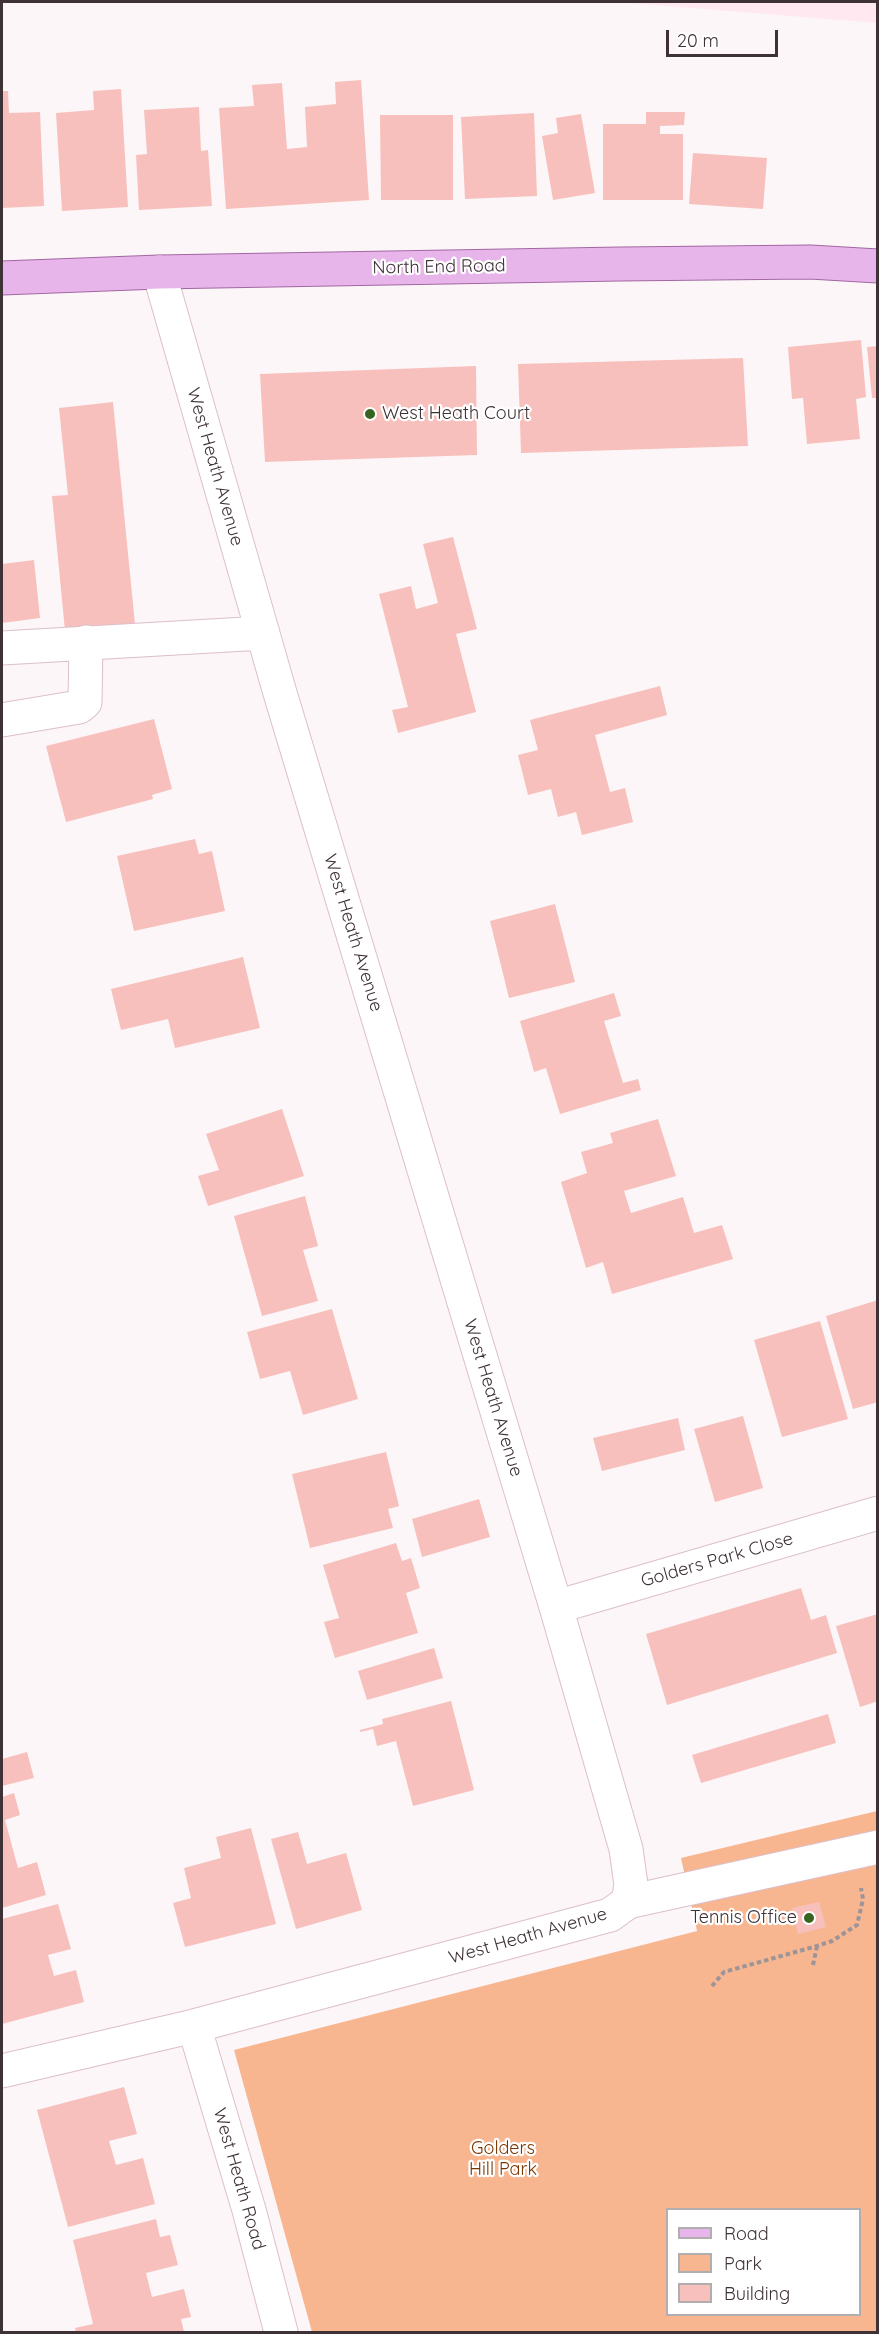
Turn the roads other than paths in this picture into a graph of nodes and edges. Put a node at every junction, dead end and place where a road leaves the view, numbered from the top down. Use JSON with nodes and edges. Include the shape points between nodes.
{"nodes":[{"id":1,"x":878,"y":266,"type":"edge"},
{"id":2,"x":159,"y":272,"type":"junction"},
{"id":3,"x":2,"y":278,"type":"edge"},
{"id":4,"x":262,"y":633,"type":"junction"},
{"id":5,"x":86,"y":642,"type":"junction"},
{"id":6,"x":2,"y":648,"type":"edge"},
{"id":7,"x":2,"y":720,"type":"edge"},
{"id":8,"x":878,"y":1513,"type":"edge"},
{"id":9,"x":556,"y":1607,"type":"junction"},
{"id":10,"x":878,"y":1847,"type":"edge"},
{"id":11,"x":628,"y":1902,"type":"junction"},
{"id":12,"x":195,"y":2026,"type":"junction"},
{"id":13,"x":2,"y":2071,"type":"edge"},
{"id":14,"x":281,"y":2332,"type":"edge"}],
"edges":[{"from":1,"to":2,"type":"main road","name":"North End Road","via":[[810,262]]},
{"from":2,"to":3,"type":"main road","name":"North End Road"},
{"from":2,"to":4,"type":"street","name":"West Heath Avenue"},
{"from":4,"to":5,"type":"street"},
{"from":4,"to":9,"type":"street","name":"West Heath Avenue"},
{"from":5,"to":6,"type":"street"},
{"from":5,"to":7,"type":"street","via":[[85,702],[79,707]]},
{"from":8,"to":9,"type":"street","name":"Golders Park Close"},
{"from":9,"to":11,"type":"street","name":"West Heath Avenue","via":[[626,1849],[631,1886]]},
{"from":10,"to":11,"type":"street"},
{"from":11,"to":12,"type":"street","name":"West Heath Avenue","via":[[610,1915]]},
{"from":12,"to":13,"type":"street","name":"West Heath Avenue"},
{"from":12,"to":14,"type":"street","name":"West Heath Road"}]}
